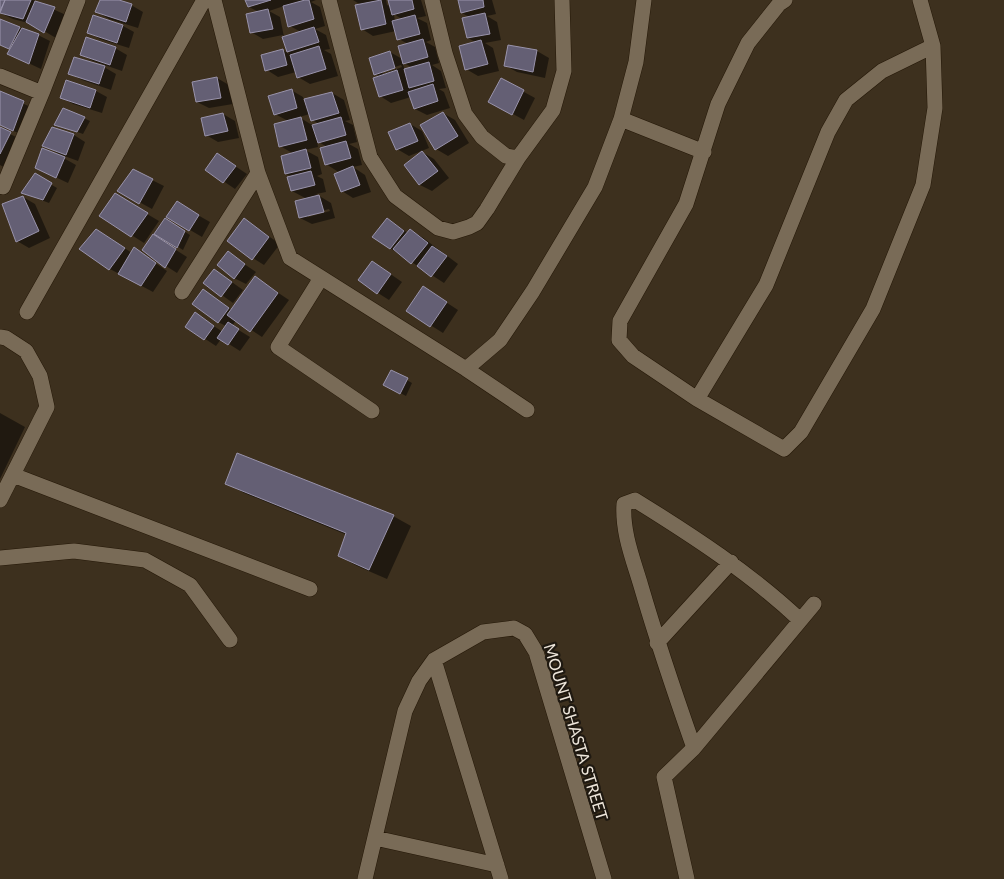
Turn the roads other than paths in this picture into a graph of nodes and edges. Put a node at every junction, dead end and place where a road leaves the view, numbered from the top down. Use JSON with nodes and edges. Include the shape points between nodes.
{"nodes":[{"id":1,"x":78,"y":0,"type":"edge"},
{"id":2,"x":204,"y":0,"type":"edge"},
{"id":3,"x":214,"y":0,"type":"edge"},
{"id":4,"x":329,"y":0,"type":"edge"},
{"id":5,"x":432,"y":0,"type":"edge"},
{"id":6,"x":562,"y":0,"type":"edge"},
{"id":7,"x":644,"y":0,"type":"edge"},
{"id":8,"x":785,"y":0,"type":"edge"},
{"id":9,"x":920,"y":0,"type":"edge"},
{"id":10,"x":933,"y":46,"type":"junction"},
{"id":11,"x":0,"y":76,"type":"edge"},
{"id":12,"x":42,"y":93,"type":"junction"},
{"id":13,"x":621,"y":119,"type":"junction"},
{"id":14,"x":704,"y":152,"type":"junction"},
{"id":15,"x":518,"y":158,"type":"junction"},
{"id":16,"x":258,"y":173,"type":"junction"},
{"id":17,"x":0,"y":186,"type":"edge"},
{"id":18,"x":321,"y":278,"type":"junction"},
{"id":19,"x":182,"y":292,"type":"dead end"},
{"id":20,"x":27,"y":312,"type":"dead end"},
{"id":21,"x":0,"y":337,"type":"edge"},
{"id":22,"x":466,"y":369,"type":"junction"},
{"id":23,"x":697,"y":398,"type":"junction"},
{"id":24,"x":527,"y":410,"type":"dead end"},
{"id":25,"x":372,"y":411,"type":"dead end"},
{"id":26,"x":12,"y":475,"type":"junction"},
{"id":27,"x":0,"y":500,"type":"edge"},
{"id":28,"x":0,"y":558,"type":"edge"},
{"id":29,"x":731,"y":562,"type":"junction"},
{"id":30,"x":310,"y":589,"type":"dead end"},
{"id":31,"x":814,"y":604,"type":"dead end"},
{"id":32,"x":800,"y":620,"type":"junction"},
{"id":33,"x":230,"y":640,"type":"dead end"},
{"id":34,"x":658,"y":643,"type":"junction"},
{"id":35,"x":434,"y":660,"type":"junction"},
{"id":36,"x":694,"y":748,"type":"junction"},
{"id":37,"x":375,"y":838,"type":"junction"},
{"id":38,"x":499,"y":872,"type":"edge"},
{"id":39,"x":365,"y":879,"type":"edge"},
{"id":40,"x":604,"y":879,"type":"edge"},
{"id":41,"x":687,"y":879,"type":"edge"}],
"edges":[{"from":1,"to":12,"type":"street"},
{"from":2,"to":20,"type":"street"},
{"from":3,"to":16,"type":"street"},
{"from":4,"to":15,"type":"street","via":[[370,157],[395,196],[438,228],[453,232],[461,230],[477,223]]},
{"from":5,"to":15,"type":"street","via":[[444,53],[465,114],[482,137],[506,156]]},
{"from":6,"to":15,"type":"street","via":[[564,71],[553,110]]},
{"from":7,"to":13,"type":"street","via":[[636,62]]},
{"from":8,"to":14,"type":"street","via":[[748,43],[718,104]]},
{"from":9,"to":10,"type":"street"},
{"from":10,"to":23,"type":"street","via":[[882,71],[846,100],[822,148],[766,285]]},
{"from":10,"to":23,"type":"street","via":[[935,108],[923,185],[874,309],[801,432],[784,449]]},
{"from":11,"to":12,"type":"street"},
{"from":12,"to":17,"type":"street","via":[[3,187]]},
{"from":13,"to":14,"type":"street"},
{"from":13,"to":22,"type":"street","via":[[595,186],[533,292],[500,340]]},
{"from":14,"to":23,"type":"street","via":[[686,204],[620,321],[619,340],[634,356]]},
{"from":16,"to":18,"type":"street","via":[[290,258]]},
{"from":16,"to":19,"type":"street"},
{"from":18,"to":22,"type":"street"},
{"from":18,"to":25,"type":"street","via":[[278,347]]},
{"from":21,"to":26,"type":"street","via":[[26,351],[40,376],[47,407]]},
{"from":22,"to":24,"type":"street"},
{"from":26,"to":27,"type":"street"},
{"from":26,"to":30,"type":"street"},
{"from":28,"to":33,"type":"street","via":[[74,551],[145,560],[190,584]]},
{"from":29,"to":32,"type":"street"},
{"from":29,"to":34,"type":"street"},
{"from":29,"to":34,"type":"street","via":[[635,500],[624,504],[628,543]]},
{"from":31,"to":32,"type":"street"},
{"from":32,"to":36,"type":"street"},
{"from":34,"to":36,"type":"street"},
{"from":35,"to":37,"type":"street","via":[[405,711]]},
{"from":35,"to":38,"type":"street"},
{"from":35,"to":40,"type":"street","name":"MOUNT SHASTA STREET","via":[[483,632],[514,628],[525,634],[536,652]]},
{"from":36,"to":41,"type":"street","via":[[664,777]]},
{"from":37,"to":38,"type":"street"},
{"from":37,"to":39,"type":"street"}]}
